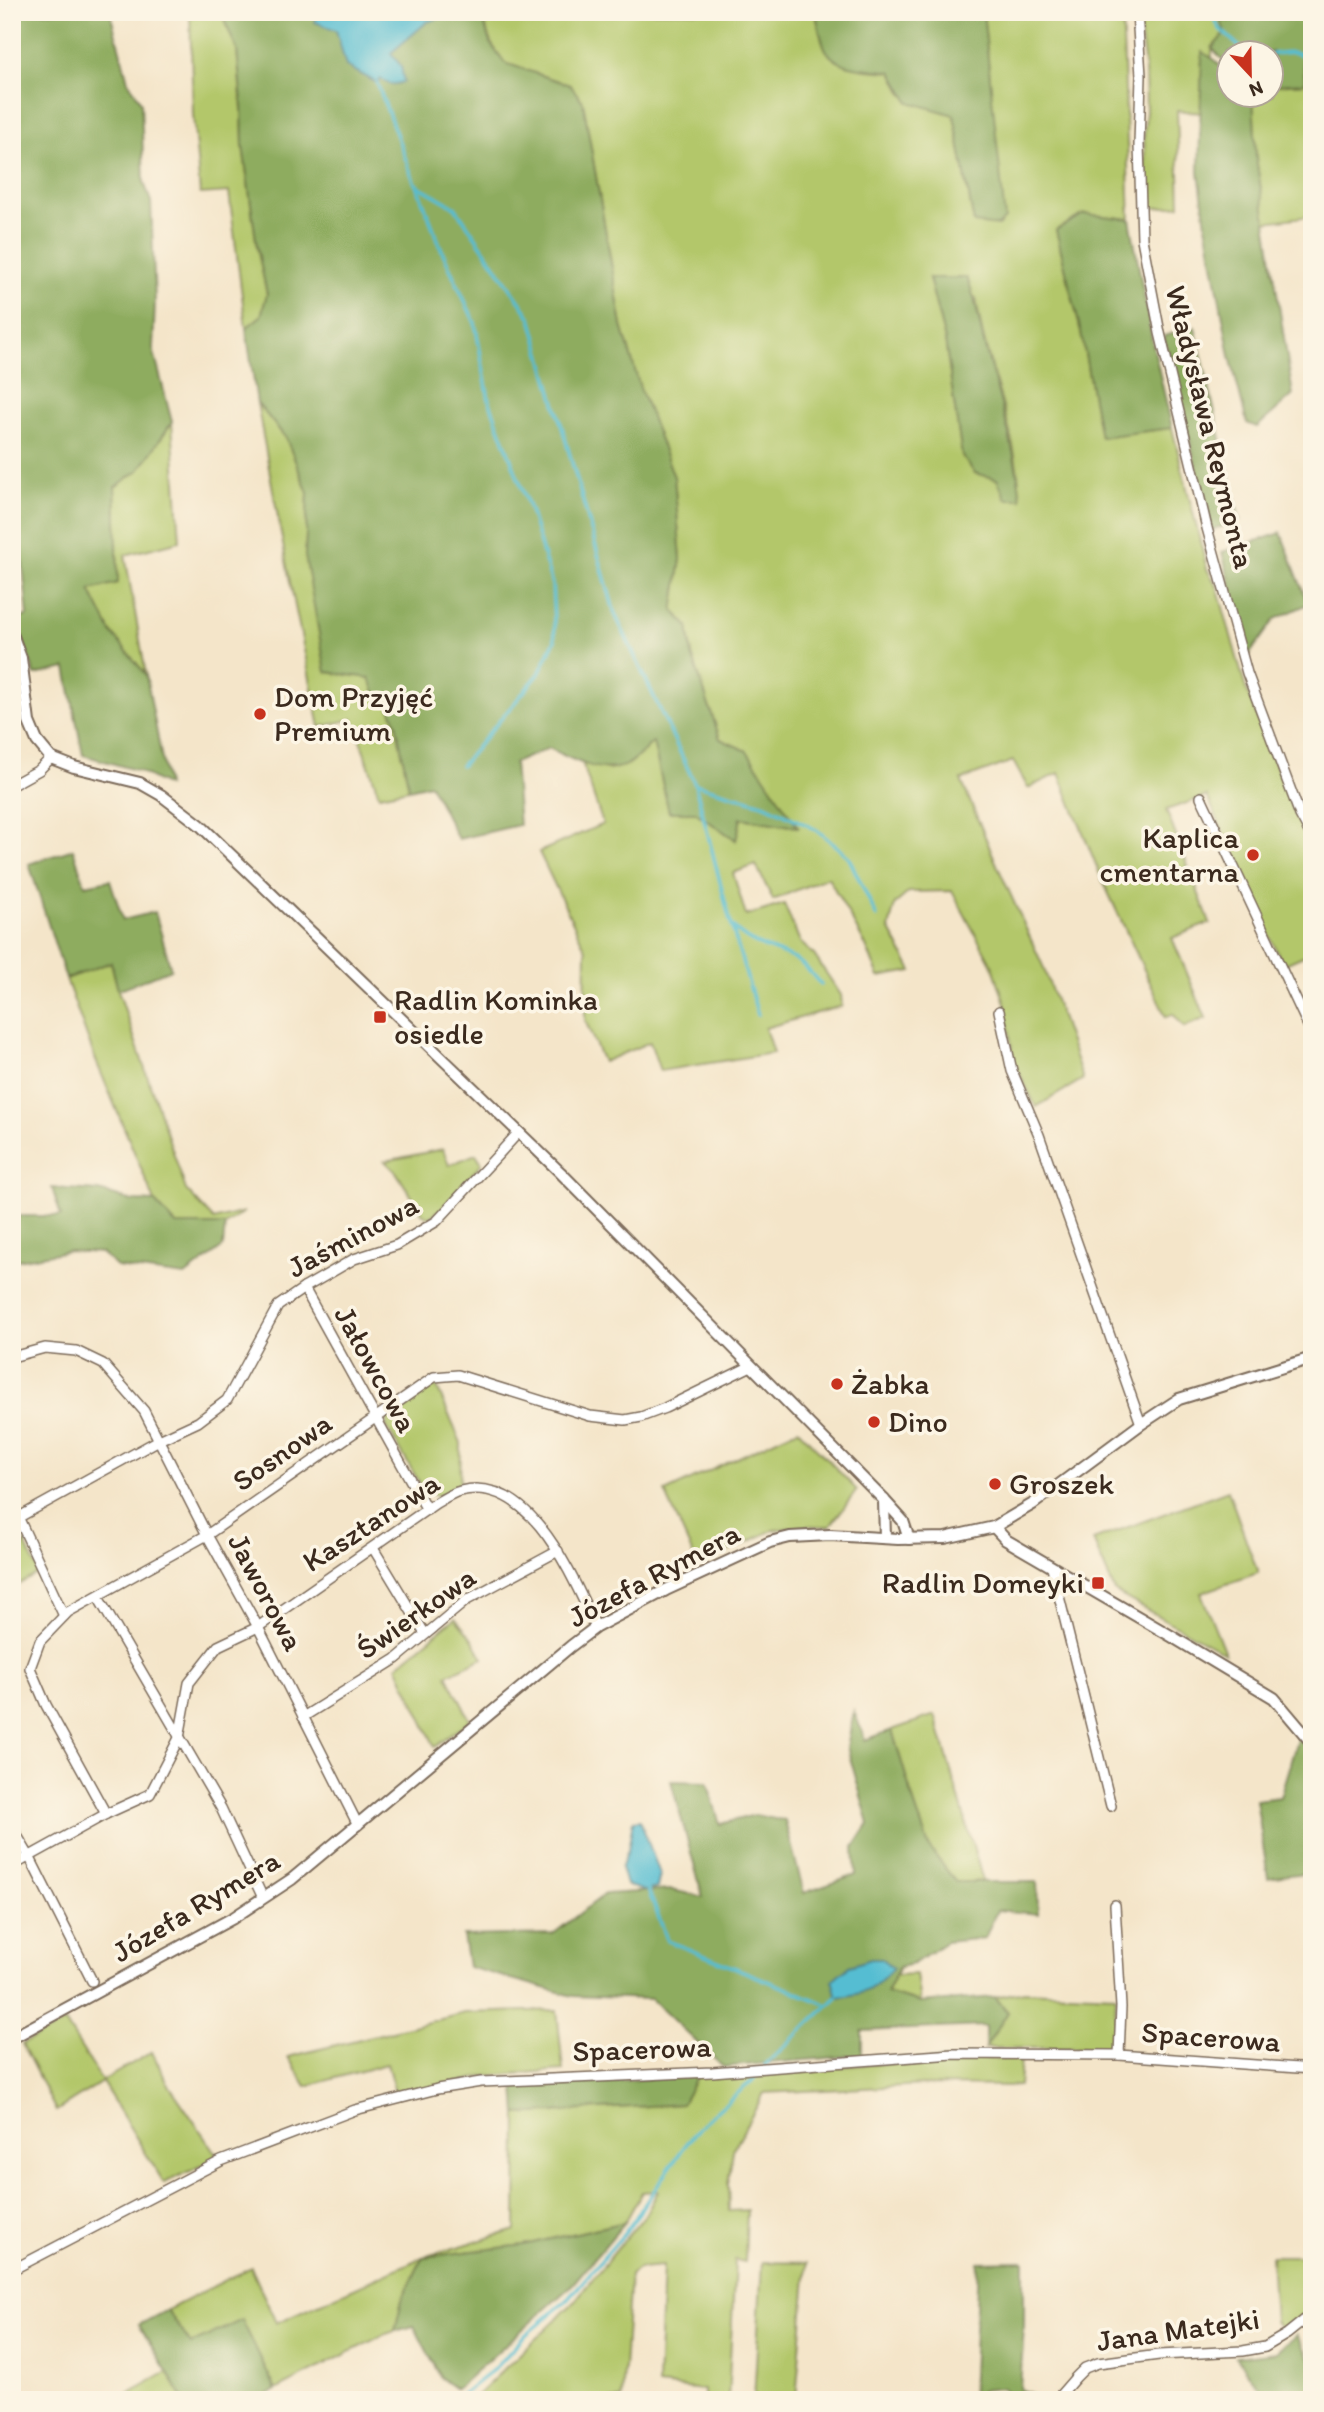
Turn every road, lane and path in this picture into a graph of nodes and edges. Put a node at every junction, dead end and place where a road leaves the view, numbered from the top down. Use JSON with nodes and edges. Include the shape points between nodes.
{"nodes":[{"id":1,"x":1137,"y":12,"type":"edge"},
{"id":2,"x":12,"y":634,"type":"edge"},
{"id":3,"x":51,"y":758,"type":"junction"},
{"id":4,"x":12,"y":786,"type":"edge"},
{"id":5,"x":1201,"y":797,"type":"dead end"},
{"id":6,"x":1312,"y":838,"type":"edge"},
{"id":7,"x":999,"y":1011,"type":"dead end"},
{"id":8,"x":1312,"y":1034,"type":"edge"},
{"id":9,"x":519,"y":1132,"type":"junction"},
{"id":10,"x":304,"y":1288,"type":"junction"},
{"id":11,"x":12,"y":1357,"type":"edge"},
{"id":12,"x":1312,"y":1358,"type":"edge"},
{"id":13,"x":751,"y":1366,"type":"junction"},
{"id":14,"x":374,"y":1418,"type":"junction"},
{"id":15,"x":1141,"y":1424,"type":"junction"},
{"id":16,"x":159,"y":1440,"type":"junction"},
{"id":17,"x":884,"y":1500,"type":"junction"},
{"id":18,"x":427,"y":1510,"type":"junction"},
{"id":19,"x":15,"y":1520,"type":"edge"},
{"id":20,"x":994,"y":1527,"type":"junction"},
{"id":21,"x":207,"y":1535,"type":"junction"},
{"id":22,"x":885,"y":1538,"type":"junction"},
{"id":23,"x":909,"y":1539,"type":"junction"},
{"id":24,"x":373,"y":1548,"type":"junction"},
{"id":25,"x":558,"y":1551,"type":"junction"},
{"id":26,"x":1052,"y":1568,"type":"junction"},
{"id":27,"x":98,"y":1597,"type":"junction"},
{"id":28,"x":64,"y":1616,"type":"junction"},
{"id":29,"x":258,"y":1627,"type":"junction"},
{"id":30,"x":596,"y":1628,"type":"junction"},
{"id":31,"x":425,"y":1634,"type":"junction"},
{"id":32,"x":303,"y":1717,"type":"junction"},
{"id":33,"x":179,"y":1738,"type":"junction"},
{"id":34,"x":1312,"y":1743,"type":"edge"},
{"id":35,"x":1111,"y":1806,"type":"dead end"},
{"id":36,"x":106,"y":1814,"type":"junction"},
{"id":37,"x":358,"y":1825,"type":"junction"},
{"id":38,"x":12,"y":1827,"type":"edge"},
{"id":39,"x":29,"y":1856,"type":"junction"},
{"id":40,"x":12,"y":1866,"type":"edge"},
{"id":41,"x":263,"y":1898,"type":"junction"},
{"id":42,"x":1115,"y":1905,"type":"dead end"},
{"id":43,"x":92,"y":1981,"type":"dead end"},
{"id":44,"x":12,"y":2038,"type":"edge"},
{"id":45,"x":1119,"y":2055,"type":"junction"},
{"id":46,"x":1312,"y":2068,"type":"edge"},
{"id":47,"x":12,"y":2270,"type":"edge"},
{"id":48,"x":1312,"y":2314,"type":"edge"},
{"id":49,"x":1056,"y":2400,"type":"edge"}],
"edges":[{"from":1,"to":6,"type":"street","name":"Władysława Reymonta","via":[[1142,239],[1157,321],[1247,673]]},
{"from":2,"to":3,"type":"street","via":[[21,658],[29,722]]},
{"from":3,"to":4,"type":"street"},
{"from":3,"to":9,"type":"street","via":[[140,783],[180,809]]},
{"from":5,"to":8,"type":"street"},
{"from":7,"to":15,"type":"street","via":[[1012,1070]]},
{"from":9,"to":10,"type":"street","name":"Jaśminowa","via":[[437,1221]]},
{"from":9,"to":13,"type":"street"},
{"from":10,"to":14,"type":"street","name":"Jałowcowa"},
{"from":10,"to":16,"type":"street","name":"Jaśminowa","via":[[278,1306],[227,1400],[198,1422]]},
{"from":11,"to":16,"type":"street","name":"Jaworowa","via":[[45,1348],[76,1351],[103,1364],[144,1411]]},
{"from":12,"to":15,"type":"street","name":"Józefa Rymera","via":[[1179,1399]]},
{"from":13,"to":14,"type":"street","name":"Sosnowa","via":[[665,1408],[633,1418],[590,1416],[458,1375],[434,1377]]},
{"from":13,"to":17,"type":"street"},
{"from":14,"to":18,"type":"street","name":"Jałowcowa"},
{"from":14,"to":21,"type":"street","name":"Sosnowa"},
{"from":15,"to":20,"type":"street","name":"Józefa Rymera","via":[[1033,1504]]},
{"from":16,"to":19,"type":"street","name":"Jaśminowa"},
{"from":16,"to":21,"type":"street","name":"Jaworowa"},
{"from":17,"to":22,"type":"street"},
{"from":17,"to":23,"type":"street","via":[[904,1521]]},
{"from":18,"to":24,"type":"street","name":"Kasztanowa"},
{"from":18,"to":25,"type":"street","name":"Kasztanowa","via":[[460,1491],[486,1490],[534,1517]]},
{"from":19,"to":28,"type":"street"},
{"from":20,"to":23,"type":"street","name":"Józefa Rymera","via":[[945,1538]]},
{"from":20,"to":26,"type":"street","via":[[1006,1540]]},
{"from":21,"to":27,"type":"street","name":"Sosnowa"},
{"from":21,"to":29,"type":"street","name":"Jaworowa"},
{"from":22,"to":23,"type":"street","name":"Józefa Rymera"},
{"from":22,"to":30,"type":"street","name":"Józefa Rymera","via":[[830,1535],[770,1542]]},
{"from":24,"to":29,"type":"street","name":"Kasztanowa"},
{"from":24,"to":31,"type":"street"},
{"from":25,"to":30,"type":"street","name":"Kasztanowa"},
{"from":25,"to":31,"type":"street","name":"Świerkowa","via":[[467,1600]]},
{"from":26,"to":34,"type":"street","via":[[1274,1698]]},
{"from":26,"to":35,"type":"street"},
{"from":27,"to":28,"type":"street","name":"Sosnowa"},
{"from":27,"to":33,"type":"street"},
{"from":28,"to":36,"type":"street","name":"Sosnowa","via":[[40,1641],[30,1668]]},
{"from":29,"to":32,"type":"street","name":"Jaworowa"},
{"from":29,"to":33,"type":"street","name":"Kasztanowa","via":[[218,1646],[189,1683]]},
{"from":30,"to":37,"type":"street","name":"Józefa Rymera"},
{"from":31,"to":32,"type":"street","name":"Świerkowa","via":[[396,1659]]},
{"from":32,"to":37,"type":"street","name":"Jaworowa"},
{"from":33,"to":36,"type":"street","name":"Kasztanowa","via":[[150,1794]]},
{"from":33,"to":41,"type":"street","via":[[221,1808]]},
{"from":36,"to":39,"type":"street","name":"Kasztanowa"},
{"from":37,"to":41,"type":"street","name":"Józefa Rymera"},
{"from":38,"to":39,"type":"street"},
{"from":39,"to":40,"type":"street","name":"Kasztanowa"},
{"from":39,"to":43,"type":"street"},
{"from":41,"to":44,"type":"street","name":"Józefa Rymera","via":[[233,1919]]},
{"from":42,"to":45,"type":"street"},
{"from":45,"to":46,"type":"street","name":"Spacerowa"},
{"from":45,"to":47,"type":"street","name":"Spacerowa","via":[[953,2054],[712,2072],[531,2078],[437,2089],[355,2110],[221,2161]]},
{"from":48,"to":49,"type":"street","name":"Jana Matejki","via":[[1265,2347],[1098,2363],[1085,2368]]}]}
